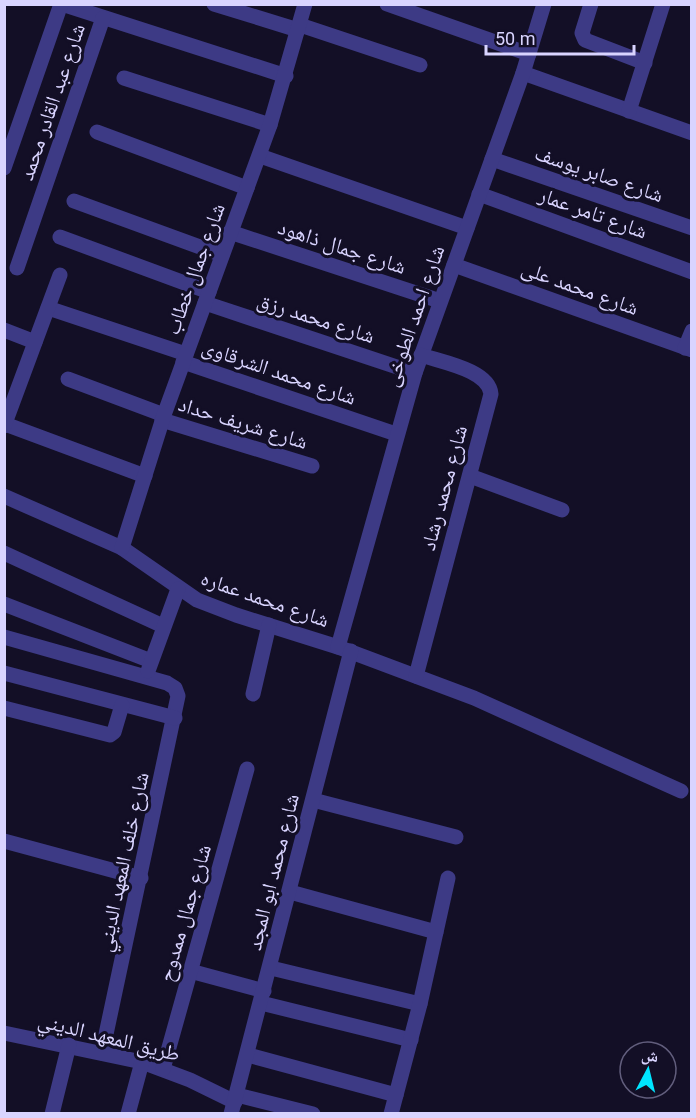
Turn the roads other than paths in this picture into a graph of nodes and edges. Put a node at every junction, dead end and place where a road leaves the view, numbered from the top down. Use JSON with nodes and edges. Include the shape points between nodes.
{"nodes":[{"id":1,"x":61,"y":4,"type":"edge"},
{"id":2,"x":214,"y":4,"type":"edge"},
{"id":3,"x":305,"y":4,"type":"edge"},
{"id":4,"x":387,"y":4,"type":"edge"},
{"id":5,"x":544,"y":4,"type":"edge"},
{"id":6,"x":591,"y":4,"type":"edge"},
{"id":7,"x":663,"y":4,"type":"edge"},
{"id":8,"x":103,"y":18,"type":"junction"},
{"id":9,"x":299,"y":28,"type":"junction"},
{"id":10,"x":529,"y":54,"type":"junction"},
{"id":11,"x":645,"y":63,"type":"junction"},
{"id":12,"x":420,"y":64,"type":"dead end"},
{"id":13,"x":523,"y":73,"type":"junction"},
{"id":14,"x":286,"y":76,"type":"junction"},
{"id":15,"x":124,"y":78,"type":"dead end"},
{"id":16,"x":629,"y":111,"type":"junction"},
{"id":17,"x":270,"y":125,"type":"junction"},
{"id":18,"x":98,"y":132,"type":"dead end"},
{"id":19,"x":692,"y":134,"type":"edge"},
{"id":20,"x":260,"y":156,"type":"junction"},
{"id":21,"x":492,"y":159,"type":"junction"},
{"id":22,"x":4,"y":168,"type":"edge"},
{"id":23,"x":247,"y":188,"type":"junction"},
{"id":24,"x":479,"y":194,"type":"junction"},
{"id":25,"x":74,"y":201,"type":"dead end"},
{"id":26,"x":467,"y":228,"type":"junction"},
{"id":27,"x":692,"y":228,"type":"edge"},
{"id":28,"x":230,"y":232,"type":"junction"},
{"id":29,"x":60,"y":237,"type":"dead end"},
{"id":30,"x":222,"y":255,"type":"junction"},
{"id":31,"x":454,"y":265,"type":"junction"},
{"id":32,"x":18,"y":268,"type":"dead end"},
{"id":33,"x":692,"y":272,"type":"edge"},
{"id":34,"x":60,"y":275,"type":"dead end"},
{"id":35,"x":207,"y":297,"type":"junction"},
{"id":36,"x":440,"y":301,"type":"junction"},
{"id":37,"x":48,"y":308,"type":"junction"},
{"id":38,"x":4,"y":330,"type":"edge"},
{"id":39,"x":692,"y":331,"type":"edge"},
{"id":40,"x":35,"y":342,"type":"junction"},
{"id":41,"x":688,"y":349,"type":"edge"},
{"id":42,"x":421,"y":355,"type":"junction"},
{"id":43,"x":185,"y":358,"type":"junction"},
{"id":44,"x":415,"y":373,"type":"junction"},
{"id":45,"x":68,"y":379,"type":"dead end"},
{"id":46,"x":163,"y":418,"type":"junction"},
{"id":47,"x":5,"y":425,"type":"edge"},
{"id":48,"x":396,"y":434,"type":"junction"},
{"id":49,"x":312,"y":466,"type":"dead end"},
{"id":50,"x":145,"y":476,"type":"junction"},
{"id":51,"x":470,"y":476,"type":"junction"},
{"id":52,"x":4,"y":496,"type":"edge"},
{"id":53,"x":562,"y":510,"type":"dead end"},
{"id":54,"x":122,"y":548,"type":"junction"},
{"id":55,"x":4,"y":554,"type":"edge"},
{"id":56,"x":178,"y":589,"type":"junction"},
{"id":57,"x":4,"y":604,"type":"edge"},
{"id":58,"x":269,"y":625,"type":"junction"},
{"id":59,"x":163,"y":626,"type":"junction"},
{"id":60,"x":4,"y":637,"type":"edge"},
{"id":61,"x":345,"y":649,"type":"junction"},
{"id":62,"x":151,"y":661,"type":"junction"},
{"id":63,"x":4,"y":673,"type":"edge"},
{"id":64,"x":416,"y":676,"type":"junction"},
{"id":65,"x":146,"y":677,"type":"junction"},
{"id":66,"x":253,"y":694,"type":"dead end"},
{"id":67,"x":122,"y":705,"type":"junction"},
{"id":68,"x":4,"y":708,"type":"edge"},
{"id":69,"x":176,"y":718,"type":"junction"},
{"id":70,"x":247,"y":769,"type":"dead end"},
{"id":71,"x":681,"y":791,"type":"dead end"},
{"id":72,"x":313,"y":800,"type":"junction"},
{"id":73,"x":456,"y":837,"type":"dead end"},
{"id":74,"x":4,"y":841,"type":"edge"},
{"id":75,"x":141,"y":878,"type":"junction"},
{"id":76,"x":448,"y":878,"type":"dead end"},
{"id":77,"x":290,"y":892,"type":"junction"},
{"id":78,"x":436,"y":932,"type":"junction"},
{"id":79,"x":271,"y":968,"type":"junction"},
{"id":80,"x":190,"y":971,"type":"junction"},
{"id":81,"x":262,"y":997,"type":"junction"},
{"id":82,"x":420,"y":1004,"type":"junction"},
{"id":83,"x":4,"y":1033,"type":"edge"},
{"id":84,"x":411,"y":1040,"type":"junction"},
{"id":85,"x":69,"y":1046,"type":"junction"},
{"id":86,"x":102,"y":1053,"type":"junction"},
{"id":87,"x":248,"y":1055,"type":"junction"},
{"id":88,"x":142,"y":1062,"type":"junction"},
{"id":89,"x":164,"y":1069,"type":"junction"},
{"id":90,"x":396,"y":1095,"type":"junction"},
{"id":91,"x":234,"y":1103,"type":"edge"},
{"id":92,"x":52,"y":1113,"type":"edge"},
{"id":93,"x":128,"y":1113,"type":"edge"},
{"id":94,"x":313,"y":1113,"type":"edge"},
{"id":95,"x":391,"y":1113,"type":"edge"}],
"edges":[{"from":1,"to":8,"type":"street"},
{"from":1,"to":22,"type":"street"},
{"from":2,"to":9,"type":"street"},
{"from":3,"to":9,"type":"street","name":"شارع جمال خطاب"},
{"from":4,"to":10,"type":"street"},
{"from":5,"to":10,"type":"street","name":"شارع احمد الطوخى"},
{"from":6,"to":11,"type":"street","via":[[582,33],[585,40]]},
{"from":7,"to":11,"type":"street"},
{"from":8,"to":14,"type":"street"},
{"from":8,"to":32,"type":"street","name":"شارع عبد القادر محمد"},
{"from":9,"to":12,"type":"street"},
{"from":9,"to":14,"type":"street","name":"شارع جمال خطاب"},
{"from":10,"to":13,"type":"street","name":"شارع احمد الطوخى"},
{"from":11,"to":16,"type":"street"},
{"from":13,"to":16,"type":"street"},
{"from":13,"to":21,"type":"street","name":"شارع احمد الطوخى"},
{"from":14,"to":17,"type":"street","name":"شارع جمال خطاب"},
{"from":15,"to":17,"type":"street"},
{"from":16,"to":19,"type":"street"},
{"from":17,"to":20,"type":"street","name":"شارع جمال خطاب"},
{"from":18,"to":23,"type":"street"},
{"from":20,"to":23,"type":"street","name":"شارع جمال خطاب"},
{"from":20,"to":26,"type":"street"},
{"from":21,"to":24,"type":"street","name":"شارع احمد الطوخى"},
{"from":21,"to":27,"type":"street","name":"شارع صابر يوسف"},
{"from":23,"to":28,"type":"street","name":"شارع جمال خطاب"},
{"from":24,"to":26,"type":"street","name":"شارع احمد الطوخى"},
{"from":24,"to":33,"type":"street","name":"شارع تامر عمار"},
{"from":25,"to":30,"type":"street"},
{"from":26,"to":31,"type":"street","name":"شارع احمد الطوخى"},
{"from":28,"to":30,"type":"street","name":"شارع جمال خطاب"},
{"from":28,"to":36,"type":"street","name":"شارع جمال ذاهود"},
{"from":29,"to":35,"type":"street","name":"شارع محمد رزق"},
{"from":30,"to":35,"type":"street","name":"شارع جمال خطاب"},
{"from":31,"to":36,"type":"street","name":"شارع احمد الطوخى"},
{"from":31,"to":41,"type":"street","name":"شارع محمد على"},
{"from":34,"to":37,"type":"street"},
{"from":35,"to":43,"type":"street","name":"شارع جمال خطاب"},
{"from":35,"to":44,"type":"street","name":"شارع محمد رزق"},
{"from":36,"to":42,"type":"street","name":"شارع احمد الطوخى"},
{"from":37,"to":40,"type":"street"},
{"from":37,"to":43,"type":"street","name":"شارع محمد الشرقاوى"},
{"from":38,"to":40,"type":"street"},
{"from":39,"to":41,"type":"street"},
{"from":40,"to":47,"type":"street"},
{"from":42,"to":44,"type":"street","name":"شارع احمد الطوخى"},
{"from":42,"to":51,"type":"street","name":"شارع محمد رشاد","via":[[482,376],[490,386]]},
{"from":43,"to":46,"type":"street","name":"شارع جمال خطاب"},
{"from":43,"to":48,"type":"street","name":"شارع محمد الشرقاوى"},
{"from":44,"to":48,"type":"street","name":"شارع احمد الطوخى"},
{"from":45,"to":46,"type":"street","name":"شارع شريف حداد"},
{"from":46,"to":49,"type":"street","name":"شارع شريف حداد"},
{"from":46,"to":50,"type":"street","name":"شارع جمال خطاب"},
{"from":47,"to":50,"type":"street"},
{"from":48,"to":61,"type":"street","name":"شارع احمد الطوخى"},
{"from":50,"to":54,"type":"street","name":"شارع جمال خطاب"},
{"from":51,"to":53,"type":"street"},
{"from":51,"to":64,"type":"street","name":"شارع محمد رشاد"},
{"from":52,"to":54,"type":"street","name":"شارع محمد عماره"},
{"from":54,"to":56,"type":"street","name":"شارع محمد عماره"},
{"from":55,"to":59,"type":"street"},
{"from":56,"to":58,"type":"street","name":"شارع محمد عماره","via":[[215,608]]},
{"from":56,"to":59,"type":"street"},
{"from":57,"to":62,"type":"street"},
{"from":58,"to":61,"type":"street","name":"شارع محمد عماره"},
{"from":58,"to":66,"type":"street"},
{"from":59,"to":62,"type":"street"},
{"from":60,"to":65,"type":"street"},
{"from":61,"to":64,"type":"street","name":"شارع محمد عماره"},
{"from":61,"to":72,"type":"street","name":"شارع محمد ابو المجد"},
{"from":62,"to":65,"type":"street"},
{"from":63,"to":67,"type":"street"},
{"from":64,"to":71,"type":"street","name":"شارع محمد عماره"},
{"from":65,"to":69,"type":"street","name":"شارع خلف المعهد الديني","via":[[175,688]]},
{"from":67,"to":68,"type":"street","via":[[110,735]]},
{"from":67,"to":69,"type":"street"},
{"from":69,"to":75,"type":"street","name":"شارع خلف المعهد الديني"},
{"from":70,"to":80,"type":"street","name":"شارع جمال ممدوح"},
{"from":72,"to":73,"type":"street"},
{"from":72,"to":77,"type":"street","name":"شارع محمد ابو المجد"},
{"from":74,"to":75,"type":"street"},
{"from":75,"to":86,"type":"street","name":"شارع خلف المعهد الديني"},
{"from":76,"to":78,"type":"street"},
{"from":77,"to":78,"type":"street"},
{"from":77,"to":79,"type":"street","name":"شارع محمد ابو المجد"},
{"from":78,"to":82,"type":"street"},
{"from":79,"to":81,"type":"street","name":"شارع محمد ابو المجد"},
{"from":79,"to":82,"type":"street"},
{"from":80,"to":81,"type":"street"},
{"from":80,"to":89,"type":"street","name":"شارع جمال ممدوح"},
{"from":81,"to":84,"type":"street"},
{"from":81,"to":87,"type":"street","name":"شارع محمد ابو المجد"},
{"from":82,"to":84,"type":"street"},
{"from":83,"to":85,"type":"street","name":"طريق المعهد الديني"},
{"from":84,"to":90,"type":"street"},
{"from":85,"to":86,"type":"street","name":"طريق المعهد الديني"},
{"from":85,"to":92,"type":"street"},
{"from":86,"to":88,"type":"street","name":"طريق المعهد الديني"},
{"from":87,"to":90,"type":"street"},
{"from":87,"to":91,"type":"street","name":"شارع محمد ابو المجد"},
{"from":88,"to":89,"type":"street","name":"طريق المعهد الديني"},
{"from":88,"to":93,"type":"street"},
{"from":89,"to":91,"type":"street","name":"طريق المعهد الديني"},
{"from":90,"to":95,"type":"street"},
{"from":91,"to":94,"type":"street","name":"طريق المعهد الديني"}]}
